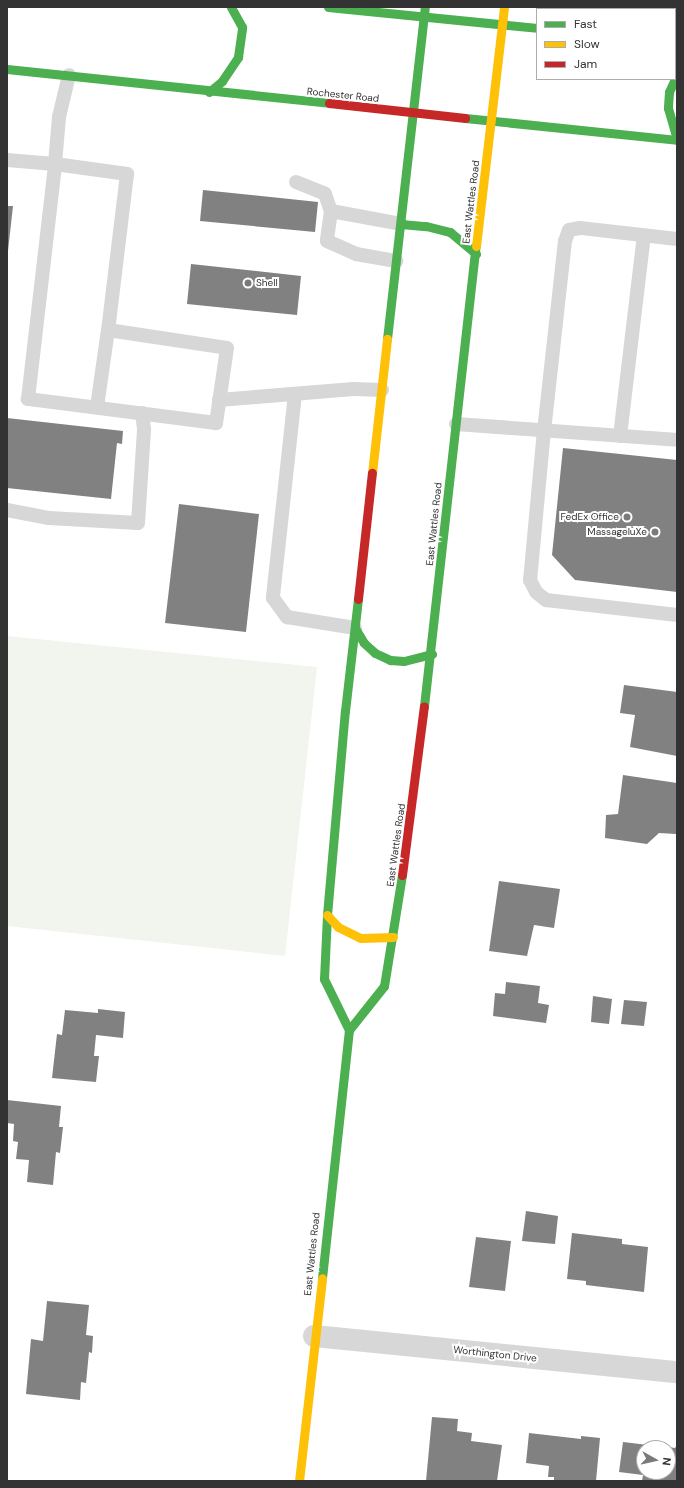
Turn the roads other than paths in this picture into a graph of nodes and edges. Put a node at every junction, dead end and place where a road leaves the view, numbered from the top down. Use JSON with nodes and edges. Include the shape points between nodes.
{"nodes":[{"id":1,"x":231,"y":7,"type":"edge"},
{"id":2,"x":328,"y":7,"type":"edge"},
{"id":3,"x":504,"y":7,"type":"edge"},
{"id":4,"x":424,"y":12,"type":"edge"},
{"id":5,"x":502,"y":24,"type":"junction"},
{"id":6,"x":536,"y":28,"type":"edge"},
{"id":7,"x":7,"y":69,"type":"edge"},
{"id":8,"x":69,"y":75,"type":"junction"},
{"id":9,"x":675,"y":80,"type":"edge"},
{"id":10,"x":209,"y":92,"type":"junction"},
{"id":11,"x":414,"y":113,"type":"junction"},
{"id":12,"x":492,"y":122,"type":"junction"},
{"id":13,"x":677,"y":140,"type":"edge"},
{"id":14,"x":7,"y":160,"type":"edge"},
{"id":15,"x":55,"y":164,"type":"junction"},
{"id":16,"x":296,"y":182,"type":"dead end"},
{"id":17,"x":331,"y":211,"type":"junction"},
{"id":18,"x":401,"y":224,"type":"junction"},
{"id":19,"x":644,"y":235,"type":"junction"},
{"id":20,"x":677,"y":239,"type":"edge"},
{"id":21,"x":476,"y":254,"type":"junction"},
{"id":22,"x":396,"y":261,"type":"junction"},
{"id":23,"x":108,"y":330,"type":"junction"},
{"id":24,"x":382,"y":390,"type":"junction"},
{"id":25,"x":294,"y":394,"type":"junction"},
{"id":26,"x":219,"y":400,"type":"junction"},
{"id":27,"x":97,"y":407,"type":"junction"},
{"id":28,"x":142,"y":413,"type":"junction"},
{"id":29,"x":456,"y":424,"type":"junction"},
{"id":30,"x":544,"y":430,"type":"junction"},
{"id":31,"x":620,"y":436,"type":"junction"},
{"id":32,"x":677,"y":440,"type":"edge"},
{"id":33,"x":7,"y":510,"type":"edge"},
{"id":34,"x":677,"y":615,"type":"edge"},
{"id":35,"x":355,"y":628,"type":"junction"},
{"id":36,"x":432,"y":654,"type":"junction"},
{"id":37,"x":327,"y":915,"type":"junction"},
{"id":38,"x":393,"y":937,"type":"junction"},
{"id":39,"x":349,"y":1030,"type":"junction"},
{"id":40,"x":314,"y":1336,"type":"junction"},
{"id":41,"x":677,"y":1372,"type":"edge"},
{"id":42,"x":299,"y":1481,"type":"edge"}],
"edges":[{"from":1,"to":10,"type":"main road","via":[[242,27],[238,57],[222,81]]},
{"from":2,"to":4,"type":"main road"},
{"from":3,"to":5,"type":"main road","name":"East Wattles Road"},
{"from":4,"to":5,"type":"main road"},
{"from":4,"to":11,"type":"main road"},
{"from":5,"to":6,"type":"main road"},
{"from":5,"to":12,"type":"main road","name":"East Wattles Road"},
{"from":7,"to":8,"type":"main road","name":"Rochester Road"},
{"from":8,"to":10,"type":"main road","name":"Rochester Road"},
{"from":8,"to":15,"type":"lane","via":[[59,117]]},
{"from":9,"to":13,"type":"main road","via":[[669,92],[668,108]]},
{"from":10,"to":11,"type":"main road","name":"Rochester Road"},
{"from":11,"to":12,"type":"main road","name":"Rochester Road"},
{"from":11,"to":18,"type":"main road"},
{"from":12,"to":13,"type":"main road","name":"Rochester Road"},
{"from":12,"to":21,"type":"main road","name":"East Wattles Road"},
{"from":14,"to":15,"type":"lane"},
{"from":15,"to":23,"type":"lane","via":[[127,174]]},
{"from":15,"to":27,"type":"lane","via":[[28,399]]},
{"from":16,"to":17,"type":"lane","via":[[325,194]]},
{"from":17,"to":18,"type":"lane"},
{"from":17,"to":22,"type":"lane","via":[[327,241],[356,254]]},
{"from":18,"to":21,"type":"main road","via":[[432,227],[450,232]]},
{"from":18,"to":22,"type":"main road"},
{"from":19,"to":20,"type":"lane"},
{"from":19,"to":30,"type":"lane","via":[[580,228],[570,230],[565,241]]},
{"from":19,"to":31,"type":"lane"},
{"from":21,"to":29,"type":"main road","name":"East Wattles Road"},
{"from":22,"to":24,"type":"main road"},
{"from":23,"to":26,"type":"lane","via":[[227,348]]},
{"from":23,"to":27,"type":"lane"},
{"from":24,"to":25,"type":"lane","via":[[354,389]]},
{"from":24,"to":35,"type":"main road"},
{"from":25,"to":26,"type":"lane"},
{"from":25,"to":35,"type":"lane","via":[[273,598],[287,617]]},
{"from":26,"to":28,"type":"lane","via":[[216,423]]},
{"from":27,"to":28,"type":"lane"},
{"from":28,"to":33,"type":"lane","via":[[144,429],[138,523],[49,518]]},
{"from":29,"to":30,"type":"lane"},
{"from":29,"to":36,"type":"main road","name":"East Wattles Road"},
{"from":30,"to":31,"type":"lane"},
{"from":30,"to":34,"type":"lane","via":[[530,580],[536,592],[546,600]]},
{"from":31,"to":32,"type":"lane"},
{"from":35,"to":36,"type":"main road","via":[[364,643],[375,653],[390,660],[404,661]]},
{"from":35,"to":37,"type":"main road"},
{"from":36,"to":38,"type":"main road","name":"East Wattles Road"},
{"from":37,"to":38,"type":"main road","via":[[338,927],[361,938]]},
{"from":37,"to":39,"type":"main road","via":[[324,979]]},
{"from":38,"to":39,"type":"main road","name":"East Wattles Road","via":[[384,986]]},
{"from":39,"to":40,"type":"main road","name":"East Wattles Road"},
{"from":40,"to":41,"type":"street","name":"Worthington Drive"},
{"from":40,"to":42,"type":"main road","name":"East Wattles Road"}]}
